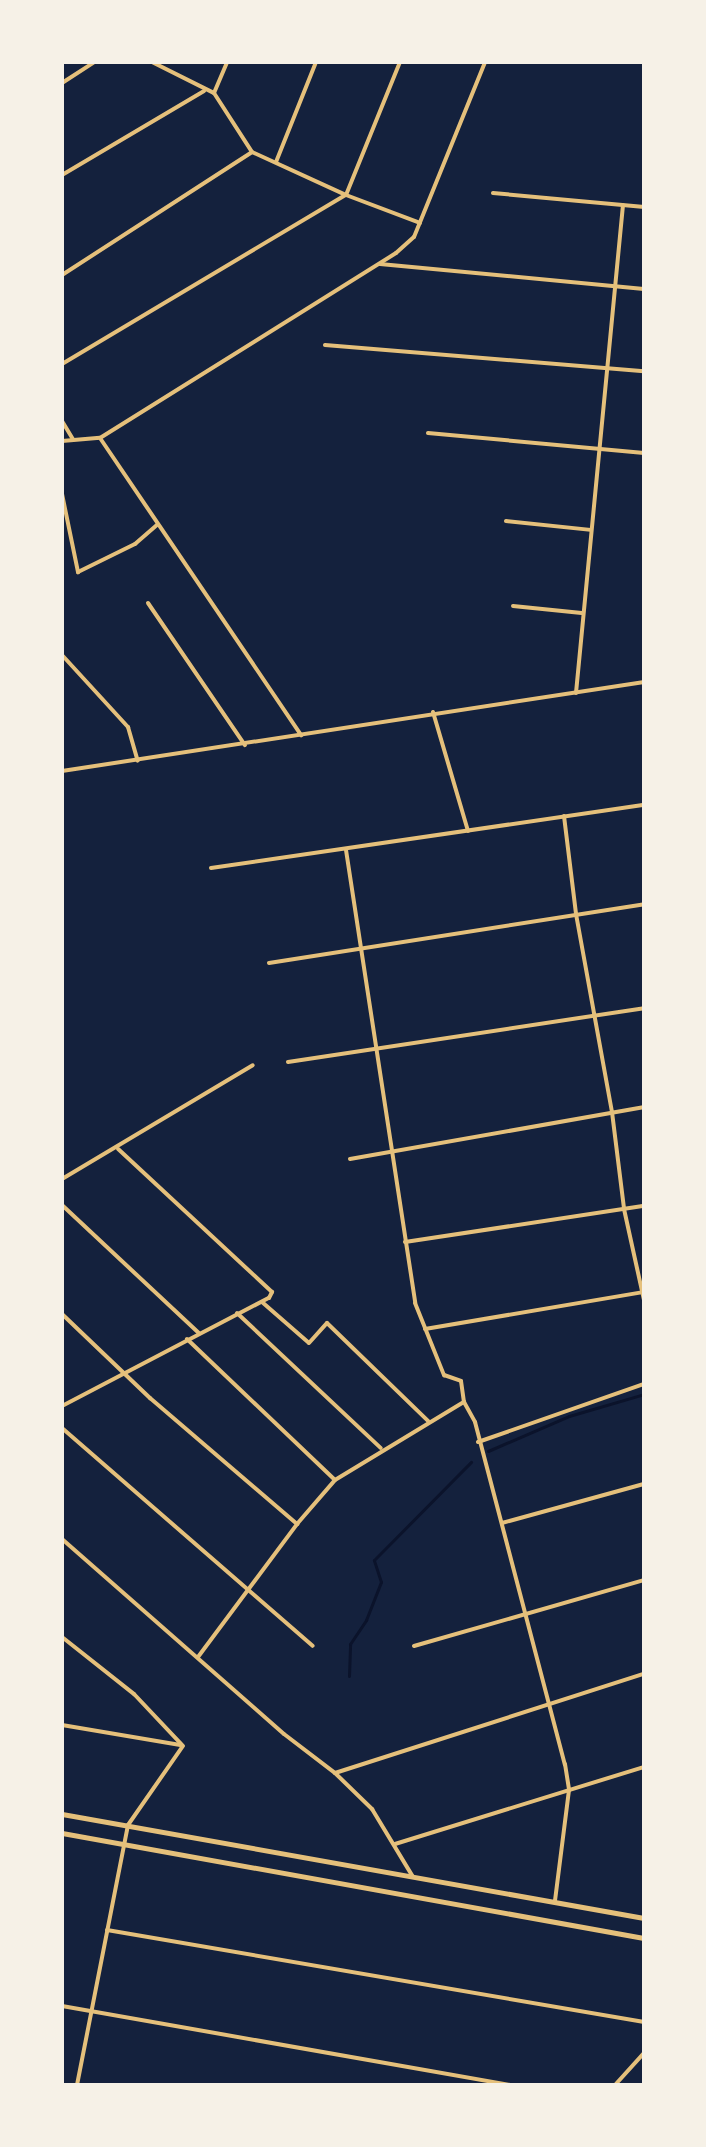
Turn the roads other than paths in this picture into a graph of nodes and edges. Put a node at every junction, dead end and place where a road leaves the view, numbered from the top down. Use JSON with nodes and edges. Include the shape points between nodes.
{"nodes":[{"id":1,"x":94,"y":62,"type":"edge"},
{"id":2,"x":152,"y":62,"type":"edge"},
{"id":3,"x":227,"y":62,"type":"edge"},
{"id":4,"x":316,"y":62,"type":"edge"},
{"id":5,"x":400,"y":62,"type":"edge"},
{"id":6,"x":485,"y":62,"type":"edge"},
{"id":7,"x":62,"y":83,"type":"edge"},
{"id":8,"x":204,"y":91,"type":"junction"},
{"id":9,"x":214,"y":93,"type":"junction"},
{"id":10,"x":252,"y":152,"type":"junction"},
{"id":11,"x":276,"y":162,"type":"junction"},
{"id":12,"x":62,"y":175,"type":"edge"},
{"id":13,"x":493,"y":193,"type":"dead end"},
{"id":14,"x":346,"y":195,"type":"junction"},
{"id":15,"x":623,"y":205,"type":"junction"},
{"id":16,"x":644,"y":207,"type":"edge"},
{"id":17,"x":420,"y":223,"type":"junction"},
{"id":18,"x":377,"y":264,"type":"junction"},
{"id":19,"x":62,"y":275,"type":"edge"},
{"id":20,"x":615,"y":286,"type":"junction"},
{"id":21,"x":644,"y":289,"type":"edge"},
{"id":22,"x":325,"y":345,"type":"dead end"},
{"id":23,"x":62,"y":364,"type":"edge"},
{"id":24,"x":605,"y":369,"type":"junction"},
{"id":25,"x":644,"y":371,"type":"edge"},
{"id":26,"x":62,"y":421,"type":"edge"},
{"id":27,"x":428,"y":433,"type":"dead end"},
{"id":28,"x":100,"y":438,"type":"junction"},
{"id":29,"x":73,"y":439,"type":"junction"},
{"id":30,"x":62,"y":441,"type":"edge"},
{"id":31,"x":599,"y":450,"type":"junction"},
{"id":32,"x":644,"y":453,"type":"edge"},
{"id":33,"x":62,"y":494,"type":"edge"},
{"id":34,"x":506,"y":521,"type":"dead end"},
{"id":35,"x":157,"y":525,"type":"junction"},
{"id":36,"x":591,"y":530,"type":"junction"},
{"id":37,"x":148,"y":603,"type":"dead end"},
{"id":38,"x":513,"y":606,"type":"dead end"},
{"id":39,"x":583,"y":613,"type":"junction"},
{"id":40,"x":62,"y":655,"type":"edge"},
{"id":41,"x":644,"y":682,"type":"edge"},
{"id":42,"x":576,"y":693,"type":"junction"},
{"id":43,"x":433,"y":712,"type":"junction"},
{"id":44,"x":301,"y":735,"type":"junction"},
{"id":45,"x":245,"y":745,"type":"junction"},
{"id":46,"x":138,"y":761,"type":"junction"},
{"id":47,"x":62,"y":771,"type":"edge"},
{"id":48,"x":644,"y":805,"type":"edge"},
{"id":49,"x":564,"y":816,"type":"junction"},
{"id":50,"x":468,"y":831,"type":"junction"},
{"id":51,"x":346,"y":850,"type":"junction"},
{"id":52,"x":211,"y":868,"type":"dead end"},
{"id":53,"x":644,"y":904,"type":"edge"},
{"id":54,"x":576,"y":914,"type":"junction"},
{"id":55,"x":361,"y":950,"type":"junction"},
{"id":56,"x":269,"y":963,"type":"dead end"},
{"id":57,"x":644,"y":1008,"type":"edge"},
{"id":58,"x":595,"y":1016,"type":"junction"},
{"id":59,"x":375,"y":1051,"type":"junction"},
{"id":60,"x":288,"y":1062,"type":"dead end"},
{"id":61,"x":253,"y":1065,"type":"dead end"},
{"id":62,"x":644,"y":1107,"type":"edge"},
{"id":63,"x":612,"y":1112,"type":"junction"},
{"id":64,"x":118,"y":1149,"type":"junction"},
{"id":65,"x":392,"y":1152,"type":"junction"},
{"id":66,"x":350,"y":1159,"type":"dead end"},
{"id":67,"x":62,"y":1179,"type":"edge"},
{"id":68,"x":62,"y":1205,"type":"edge"},
{"id":69,"x":644,"y":1206,"type":"edge"},
{"id":70,"x":624,"y":1209,"type":"junction"},
{"id":71,"x":405,"y":1242,"type":"junction"},
{"id":72,"x":643,"y":1292,"type":"edge"},
{"id":73,"x":644,"y":1300,"type":"edge"},
{"id":74,"x":262,"y":1301,"type":"junction"},
{"id":75,"x":237,"y":1313,"type":"junction"},
{"id":76,"x":62,"y":1314,"type":"edge"},
{"id":77,"x":425,"y":1329,"type":"junction"},
{"id":78,"x":199,"y":1333,"type":"junction"},
{"id":79,"x":187,"y":1339,"type":"junction"},
{"id":80,"x":127,"y":1373,"type":"junction"},
{"id":81,"x":644,"y":1384,"type":"edge"},
{"id":82,"x":464,"y":1402,"type":"junction"},
{"id":83,"x":62,"y":1406,"type":"edge"},
{"id":84,"x":428,"y":1421,"type":"junction"},
{"id":85,"x":62,"y":1428,"type":"edge"},
{"id":86,"x":478,"y":1442,"type":"junction"},
{"id":87,"x":382,"y":1449,"type":"junction"},
{"id":88,"x":335,"y":1480,"type":"junction"},
{"id":89,"x":644,"y":1484,"type":"edge"},
{"id":90,"x":502,"y":1523,"type":"junction"},
{"id":91,"x":297,"y":1524,"type":"junction"},
{"id":92,"x":62,"y":1539,"type":"edge"},
{"id":93,"x":644,"y":1580,"type":"edge"},
{"id":94,"x":250,"y":1591,"type":"junction"},
{"id":95,"x":526,"y":1616,"type":"junction"},
{"id":96,"x":62,"y":1640,"type":"edge"},
{"id":97,"x":313,"y":1646,"type":"dead end"},
{"id":98,"x":414,"y":1646,"type":"dead end"},
{"id":99,"x":198,"y":1657,"type":"junction"},
{"id":100,"x":644,"y":1674,"type":"edge"},
{"id":101,"x":549,"y":1703,"type":"junction"},
{"id":102,"x":62,"y":1725,"type":"edge"},
{"id":103,"x":183,"y":1746,"type":"junction"},
{"id":104,"x":644,"y":1767,"type":"edge"},
{"id":105,"x":335,"y":1773,"type":"junction"},
{"id":106,"x":569,"y":1790,"type":"junction"},
{"id":107,"x":62,"y":1814,"type":"edge"},
{"id":108,"x":128,"y":1825,"type":"junction"},
{"id":109,"x":62,"y":1833,"type":"edge"},
{"id":110,"x":124,"y":1844,"type":"junction"},
{"id":111,"x":395,"y":1844,"type":"junction"},
{"id":112,"x":413,"y":1877,"type":"junction"},
{"id":113,"x":555,"y":1901,"type":"junction"},
{"id":114,"x":644,"y":1918,"type":"edge"},
{"id":115,"x":107,"y":1930,"type":"junction"},
{"id":116,"x":644,"y":1938,"type":"edge"},
{"id":117,"x":62,"y":2006,"type":"edge"},
{"id":118,"x":91,"y":2011,"type":"junction"},
{"id":119,"x":644,"y":2022,"type":"edge"},
{"id":120,"x":644,"y":2053,"type":"edge"},
{"id":121,"x":77,"y":2085,"type":"edge"},
{"id":122,"x":512,"y":2085,"type":"edge"},
{"id":123,"x":615,"y":2085,"type":"edge"}],
"edges":[{"from":1,"to":7,"type":"street"},
{"from":2,"to":8,"type":"street"},
{"from":3,"to":9,"type":"street"},
{"from":4,"to":11,"type":"street"},
{"from":5,"to":14,"type":"street"},
{"from":6,"to":17,"type":"street"},
{"from":8,"to":9,"type":"street"},
{"from":8,"to":12,"type":"street"},
{"from":9,"to":10,"type":"street"},
{"from":10,"to":11,"type":"street"},
{"from":10,"to":19,"type":"street"},
{"from":11,"to":14,"type":"street"},
{"from":13,"to":15,"type":"street"},
{"from":14,"to":17,"type":"street"},
{"from":14,"to":23,"type":"street"},
{"from":15,"to":16,"type":"street"},
{"from":15,"to":20,"type":"street"},
{"from":17,"to":18,"type":"street","via":[[414,237]]},
{"from":18,"to":20,"type":"street"},
{"from":18,"to":28,"type":"street"},
{"from":20,"to":21,"type":"street"},
{"from":20,"to":24,"type":"street"},
{"from":22,"to":24,"type":"street"},
{"from":24,"to":25,"type":"street"},
{"from":24,"to":31,"type":"street"},
{"from":26,"to":29,"type":"street"},
{"from":27,"to":31,"type":"street"},
{"from":28,"to":29,"type":"street"},
{"from":28,"to":35,"type":"street"},
{"from":29,"to":30,"type":"street"},
{"from":31,"to":32,"type":"street"},
{"from":31,"to":36,"type":"street"},
{"from":33,"to":35,"type":"street","via":[[78,572],[135,544]]},
{"from":34,"to":36,"type":"street"},
{"from":35,"to":44,"type":"street"},
{"from":36,"to":39,"type":"street"},
{"from":37,"to":45,"type":"street"},
{"from":38,"to":39,"type":"street"},
{"from":39,"to":42,"type":"street"},
{"from":40,"to":46,"type":"street","via":[[128,727]]},
{"from":41,"to":42,"type":"street"},
{"from":42,"to":43,"type":"street"},
{"from":43,"to":44,"type":"street"},
{"from":43,"to":50,"type":"street"},
{"from":44,"to":45,"type":"street"},
{"from":45,"to":46,"type":"street"},
{"from":46,"to":47,"type":"street"},
{"from":48,"to":49,"type":"street"},
{"from":49,"to":50,"type":"street"},
{"from":49,"to":54,"type":"street"},
{"from":50,"to":51,"type":"street"},
{"from":51,"to":52,"type":"street"},
{"from":51,"to":55,"type":"street"},
{"from":53,"to":54,"type":"street"},
{"from":54,"to":55,"type":"street"},
{"from":54,"to":58,"type":"street"},
{"from":55,"to":56,"type":"street"},
{"from":55,"to":59,"type":"street"},
{"from":57,"to":58,"type":"street"},
{"from":58,"to":59,"type":"street"},
{"from":58,"to":63,"type":"street"},
{"from":59,"to":60,"type":"street"},
{"from":59,"to":65,"type":"street"},
{"from":61,"to":64,"type":"street"},
{"from":62,"to":63,"type":"street"},
{"from":63,"to":65,"type":"street"},
{"from":63,"to":70,"type":"street"},
{"from":64,"to":67,"type":"street"},
{"from":64,"to":74,"type":"street","via":[[272,1292]]},
{"from":65,"to":66,"type":"street"},
{"from":65,"to":71,"type":"street"},
{"from":68,"to":78,"type":"street"},
{"from":69,"to":70,"type":"street"},
{"from":70,"to":71,"type":"street"},
{"from":70,"to":72,"type":"street"},
{"from":71,"to":77,"type":"street"},
{"from":72,"to":73,"type":"street"},
{"from":72,"to":77,"type":"street"},
{"from":74,"to":75,"type":"street"},
{"from":74,"to":84,"type":"street","via":[[309,1343],[327,1323]]},
{"from":75,"to":78,"type":"street"},
{"from":75,"to":87,"type":"street"},
{"from":76,"to":80,"type":"street"},
{"from":77,"to":82,"type":"street","via":[[444,1375],[461,1381]]},
{"from":78,"to":79,"type":"street"},
{"from":79,"to":80,"type":"street"},
{"from":79,"to":88,"type":"street"},
{"from":80,"to":83,"type":"street"},
{"from":80,"to":91,"type":"street"},
{"from":81,"to":86,"type":"street"},
{"from":82,"to":84,"type":"street"},
{"from":82,"to":86,"type":"street"},
{"from":84,"to":87,"type":"street"},
{"from":85,"to":94,"type":"street"},
{"from":86,"to":90,"type":"street"},
{"from":87,"to":88,"type":"street"},
{"from":88,"to":91,"type":"street"},
{"from":89,"to":90,"type":"street"},
{"from":90,"to":95,"type":"street"},
{"from":91,"to":94,"type":"street"},
{"from":92,"to":99,"type":"street"},
{"from":93,"to":95,"type":"street"},
{"from":94,"to":97,"type":"street"},
{"from":94,"to":99,"type":"street"},
{"from":95,"to":98,"type":"street"},
{"from":95,"to":101,"type":"street"},
{"from":96,"to":103,"type":"street","via":[[134,1694]]},
{"from":99,"to":105,"type":"street"},
{"from":100,"to":101,"type":"street"},
{"from":101,"to":105,"type":"street"},
{"from":101,"to":106,"type":"street"},
{"from":102,"to":103,"type":"street"},
{"from":103,"to":108,"type":"street"},
{"from":104,"to":106,"type":"street"},
{"from":105,"to":111,"type":"street","via":[[372,1809]]},
{"from":106,"to":111,"type":"street"},
{"from":106,"to":113,"type":"street"},
{"from":107,"to":108,"type":"street"},
{"from":108,"to":110,"type":"street"},
{"from":108,"to":112,"type":"street"},
{"from":109,"to":110,"type":"street"},
{"from":110,"to":115,"type":"street"},
{"from":110,"to":116,"type":"street"},
{"from":111,"to":112,"type":"street"},
{"from":112,"to":113,"type":"street"},
{"from":113,"to":114,"type":"street"},
{"from":115,"to":118,"type":"street"},
{"from":115,"to":119,"type":"street"},
{"from":117,"to":118,"type":"street"},
{"from":118,"to":121,"type":"street"},
{"from":118,"to":122,"type":"street"},
{"from":120,"to":123,"type":"street"}]}
